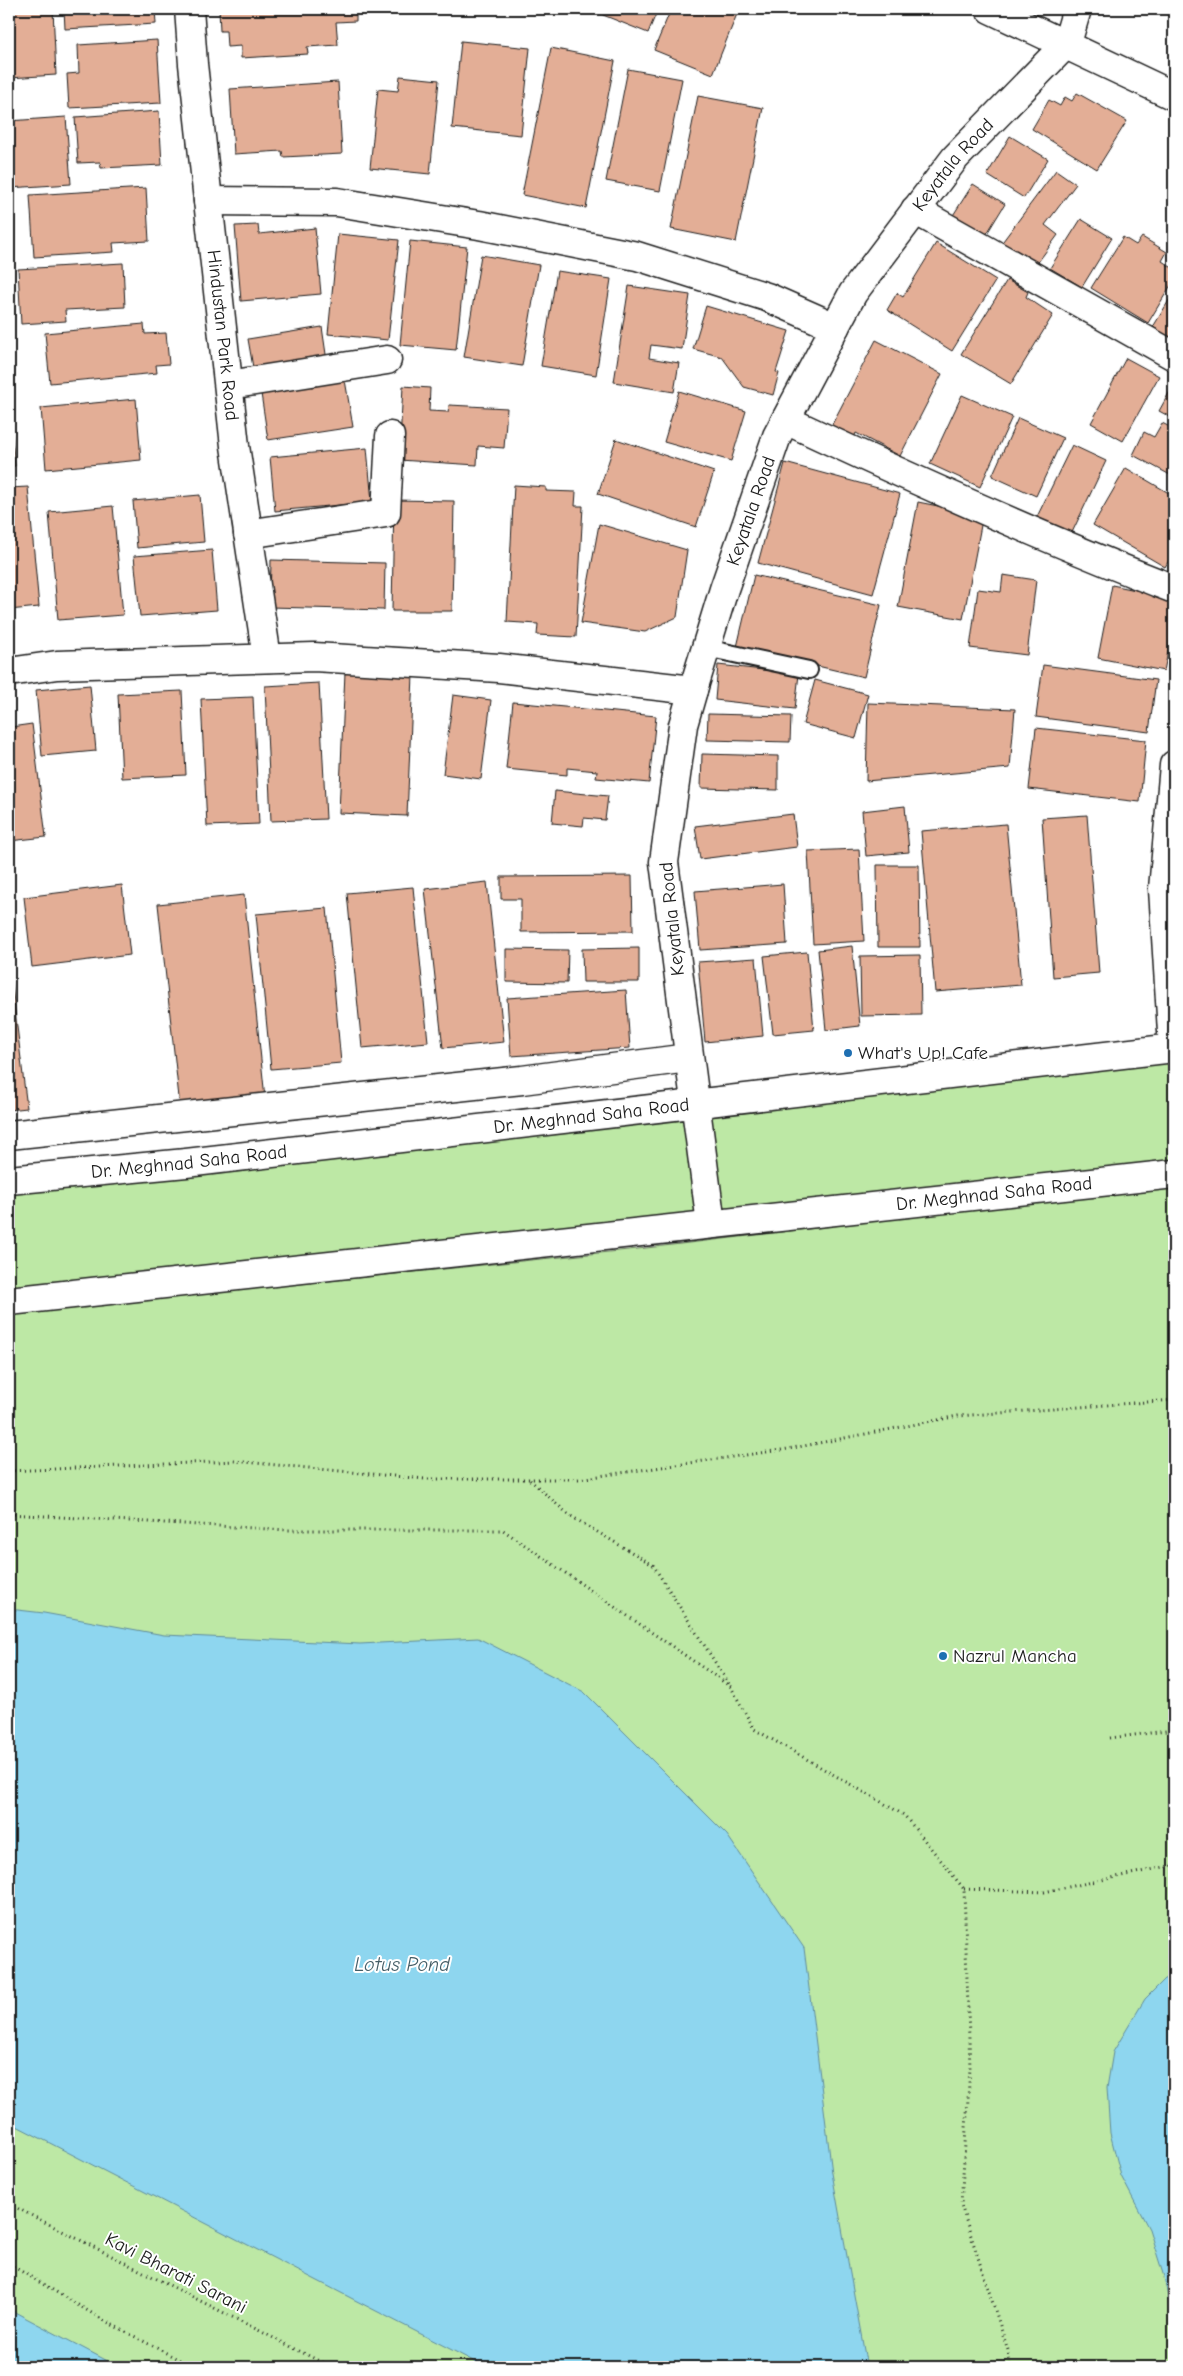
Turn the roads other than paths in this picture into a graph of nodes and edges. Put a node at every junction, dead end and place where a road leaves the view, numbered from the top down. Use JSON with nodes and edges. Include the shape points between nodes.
{"nodes":[{"id":1,"x":189,"y":9,"type":"edge"},
{"id":2,"x":990,"y":9,"type":"edge"},
{"id":3,"x":1077,"y":9,"type":"edge"},
{"id":4,"x":1067,"y":43,"type":"junction"},
{"id":5,"x":1174,"y":96,"type":"edge"},
{"id":6,"x":208,"y":200,"type":"junction"},
{"id":7,"x":915,"y":210,"type":"junction"},
{"id":8,"x":836,"y":326,"type":"junction"},
{"id":9,"x":1174,"y":356,"type":"edge"},
{"id":10,"x":387,"y":360,"type":"dead end"},
{"id":11,"x":229,"y":385,"type":"junction"},
{"id":12,"x":786,"y":420,"type":"junction"},
{"id":13,"x":390,"y":436,"type":"dead end"},
{"id":14,"x":248,"y":534,"type":"junction"},
{"id":15,"x":1174,"y":589,"type":"edge"},
{"id":16,"x":706,"y":648,"type":"junction"},
{"id":17,"x":267,"y":658,"type":"junction"},
{"id":18,"x":809,"y":670,"type":"dead end"},
{"id":19,"x":9,"y":672,"type":"edge"},
{"id":20,"x":693,"y":690,"type":"junction"},
{"id":21,"x":1174,"y":765,"type":"edge"},
{"id":22,"x":1172,"y":819,"type":"edge"},
{"id":23,"x":1174,"y":1048,"type":"edge"},
{"id":24,"x":688,"y":1058,"type":"junction"},
{"id":25,"x":694,"y":1104,"type":"junction"},
{"id":26,"x":9,"y":1135,"type":"edge"},
{"id":27,"x":1174,"y":1174,"type":"edge"},
{"id":28,"x":9,"y":1180,"type":"edge"},
{"id":29,"x":711,"y":1224,"type":"junction"},
{"id":30,"x":9,"y":1301,"type":"edge"}],
"edges":[{"from":1,"to":6,"type":"street","name":"Hindustan Park Road"},
{"from":2,"to":4,"type":"street"},
{"from":3,"to":4,"type":"street","name":"Keyatala Road"},
{"from":4,"to":5,"type":"street"},
{"from":4,"to":7,"type":"street","name":"Keyatala Road","via":[[955,158]]},
{"from":6,"to":8,"type":"street","via":[[337,202],[479,224],[637,256],[767,297]]},
{"from":6,"to":11,"type":"street","name":"Hindustan Park Road"},
{"from":7,"to":8,"type":"street","name":"Keyatala Road","via":[[853,293]]},
{"from":7,"to":9,"type":"street"},
{"from":8,"to":12,"type":"street","name":"Keyatala Road"},
{"from":10,"to":11,"type":"street"},
{"from":11,"to":14,"type":"street","name":"Hindustan Park Road"},
{"from":12,"to":15,"type":"street","via":[[1054,542]]},
{"from":12,"to":16,"type":"street","name":"Keyatala Road","via":[[777,436]]},
{"from":13,"to":14,"type":"street","via":[[386,513]]},
{"from":14,"to":17,"type":"street","name":"Hindustan Park Road"},
{"from":16,"to":18,"type":"lane"},
{"from":16,"to":20,"type":"street","name":"Keyatala Road"},
{"from":17,"to":19,"type":"street","via":[[58,665]]},
{"from":17,"to":20,"type":"street","via":[[314,657],[499,668]]},
{"from":20,"to":24,"type":"street","name":"Keyatala Road","via":[[683,725],[664,862]]},
{"from":21,"to":22,"type":"street"},
{"from":22,"to":23,"type":"street","via":[[1163,889]]},
{"from":23,"to":25,"type":"street","name":"Dr. Meghnad Saha Road"},
{"from":24,"to":25,"type":"street","name":"Keyatala Road"},
{"from":24,"to":26,"type":"street","via":[[512,1081]]},
{"from":25,"to":28,"type":"street","name":"Dr. Meghnad Saha Road","via":[[186,1163]]},
{"from":25,"to":29,"type":"street","name":"Keyatala Road"},
{"from":27,"to":29,"type":"street","name":"Dr. Meghnad Saha Road"},
{"from":29,"to":30,"type":"street","name":"Dr. Meghnad Saha Road"}]}
